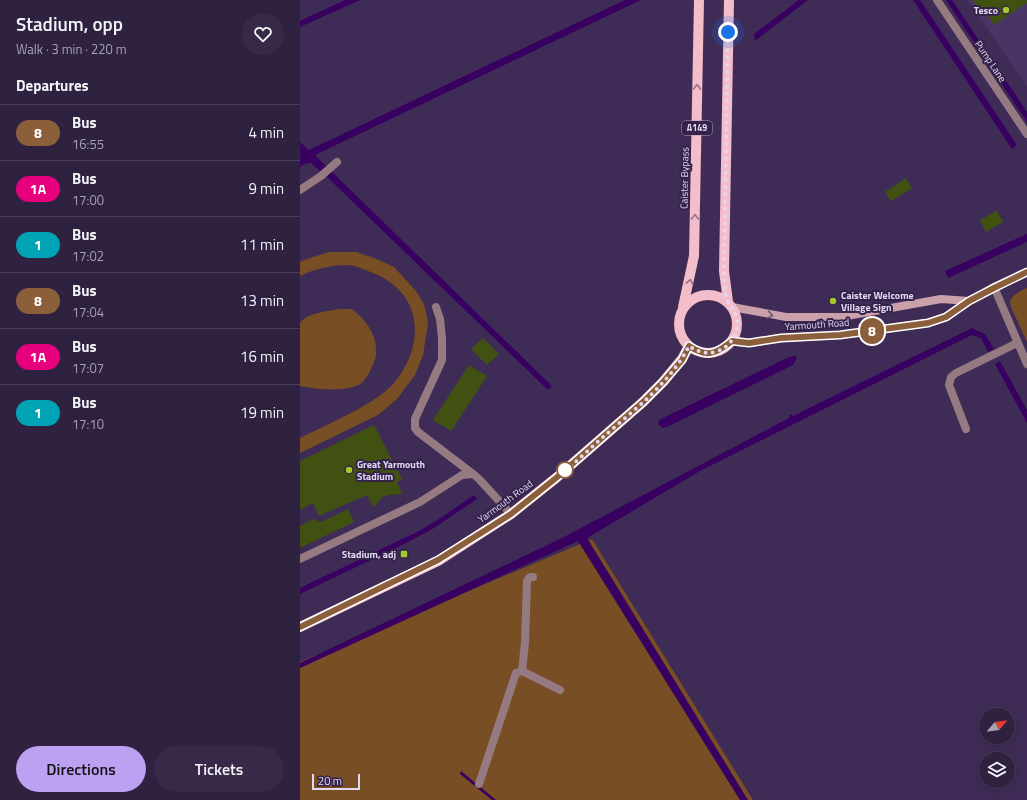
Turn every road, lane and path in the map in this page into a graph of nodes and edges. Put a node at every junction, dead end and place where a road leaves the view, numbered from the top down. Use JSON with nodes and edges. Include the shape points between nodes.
{"nodes":[{"id":1,"x":699,"y":0,"type":"edge"},
{"id":2,"x":729,"y":0,"type":"edge"},
{"id":3,"x":937,"y":0,"type":"edge"},
{"id":4,"x":1027,"y":134,"type":"edge"},
{"id":5,"x":337,"y":162,"type":"dead end"},
{"id":6,"x":300,"y":190,"type":"edge"},
{"id":7,"x":1027,"y":272,"type":"edge"},
{"id":8,"x":994,"y":288,"type":"junction"},
{"id":9,"x":969,"y":301,"type":"junction"},
{"id":10,"x":730,"y":305,"type":"junction"},
{"id":11,"x":436,"y":307,"type":"dead end"},
{"id":12,"x":683,"y":307,"type":"junction"},
{"id":13,"x":732,"y":341,"type":"junction"},
{"id":14,"x":1017,"y":343,"type":"junction"},
{"id":15,"x":689,"y":346,"type":"junction"},
{"id":16,"x":1027,"y":364,"type":"edge"},
{"id":17,"x":966,"y":429,"type":"dead end"},
{"id":18,"x":473,"y":474,"type":"junction"},
{"id":19,"x":511,"y":514,"type":"junction"},
{"id":20,"x":300,"y":559,"type":"edge"},
{"id":21,"x":534,"y":577,"type":"dead end"},
{"id":22,"x":300,"y":627,"type":"edge"},
{"id":23,"x":522,"y":671,"type":"junction"},
{"id":24,"x":560,"y":690,"type":"dead end"},
{"id":25,"x":479,"y":784,"type":"dead end"}],
"edges":[{"from":12,"to":1,"type":"main road","name":"Caister Bypass","number":"A149","one_way":true,"via":[[694,256]]},
{"from":2,"to":10,"type":"main road","via":[[724,271]]},
{"from":3,"to":4,"type":"street","name":"Pump Lane"},
{"from":5,"to":6,"type":"street"},
{"from":7,"to":8,"type":"street","name":"Yarmouth Road"},
{"from":8,"to":9,"type":"street","name":"Yarmouth Road"},
{"from":8,"to":14,"type":"street"},
{"from":10,"to":9,"type":"street","name":"Yarmouth Road","one_way":true,"via":[[786,317],[841,317],[941,299]]},
{"from":9,"to":13,"type":"street","name":"Yarmouth Road","via":[[946,317],[928,323],[840,335],[781,338],[749,343]]},
{"from":10,"to":12,"type":"main road","via":[[720,296],[712,294],[701,295]]},
{"from":10,"to":13,"type":"main road","via":[[738,324]]},
{"from":11,"to":18,"type":"street","via":[[440,319],[442,360],[415,419],[415,428]]},
{"from":12,"to":15,"type":"main road","via":[[678,322],[679,331]]},
{"from":13,"to":15,"type":"main road","via":[[713,353],[696,351]]},
{"from":14,"to":16,"type":"street"},
{"from":14,"to":17,"type":"street","via":[[956,373],[951,378],[949,384]]},
{"from":15,"to":19,"type":"main road","name":"Yarmouth Road","via":[[682,360],[643,402]]},
{"from":18,"to":19,"type":"street"},
{"from":18,"to":20,"type":"street","via":[[462,475],[420,502]]},
{"from":19,"to":22,"type":"main road","name":"Yarmouth Road","via":[[438,560]]},
{"from":21,"to":23,"type":"street","via":[[527,581]]},
{"from":23,"to":24,"type":"street"},
{"from":23,"to":25,"type":"street","via":[[516,673]]}]}
